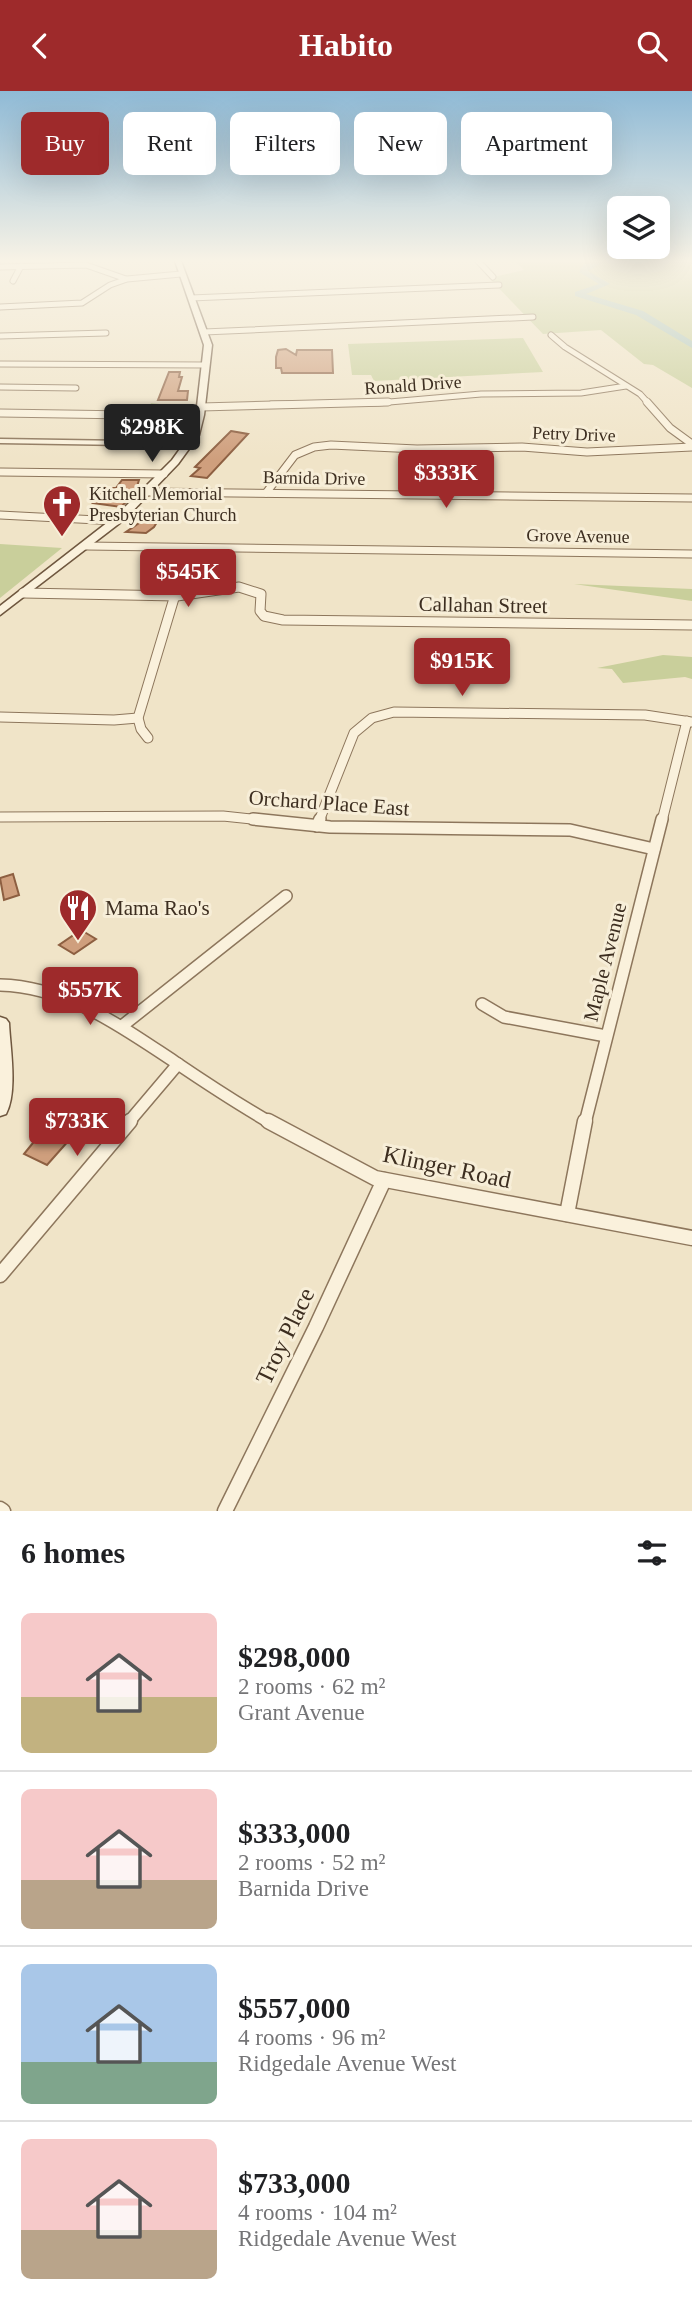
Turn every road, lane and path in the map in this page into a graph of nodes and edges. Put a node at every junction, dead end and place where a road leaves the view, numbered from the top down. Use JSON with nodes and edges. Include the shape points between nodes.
{"nodes":[{"id":1,"x":202,"y":327,"type":"edge"},
{"id":2,"x":308,"y":327,"type":"edge"},
{"id":3,"x":204,"y":332,"type":"junction"},
{"id":4,"x":106,"y":333,"type":"dead end"},
{"id":5,"x":551,"y":335,"type":"dead end"},
{"id":6,"x":0,"y":336,"type":"edge"},
{"id":7,"x":0,"y":363,"type":"edge"},
{"id":8,"x":206,"y":365,"type":"junction"},
{"id":9,"x":626,"y":386,"type":"junction"},
{"id":10,"x":0,"y":387,"type":"edge"},
{"id":11,"x":76,"y":388,"type":"dead end"},
{"id":12,"x":201,"y":407,"type":"junction"},
{"id":13,"x":150,"y":412,"type":"dead end"},
{"id":14,"x":0,"y":413,"type":"edge"},
{"id":15,"x":0,"y":442,"type":"edge"},
{"id":16,"x":189,"y":444,"type":"junction"},
{"id":17,"x":692,"y":445,"type":"edge"},
{"id":18,"x":0,"y":472,"type":"edge"},
{"id":19,"x":164,"y":474,"type":"junction"},
{"id":20,"x":146,"y":492,"type":"junction"},
{"id":21,"x":266,"y":493,"type":"junction"},
{"id":22,"x":692,"y":499,"type":"edge"},
{"id":23,"x":0,"y":515,"type":"edge"},
{"id":24,"x":117,"y":521,"type":"junction"},
{"id":25,"x":86,"y":545,"type":"junction"},
{"id":26,"x":692,"y":554,"type":"edge"},
{"id":27,"x":23,"y":593,"type":"junction"},
{"id":28,"x":174,"y":596,"type":"junction"},
{"id":29,"x":0,"y":612,"type":"edge"},
{"id":30,"x":692,"y":625,"type":"edge"},
{"id":31,"x":0,"y":717,"type":"edge"},
{"id":32,"x":138,"y":718,"type":"junction"},
{"id":33,"x":689,"y":721,"type":"edge"},
{"id":34,"x":148,"y":738,"type":"dead end"},
{"id":35,"x":0,"y":817,"type":"edge"},
{"id":36,"x":317,"y":826,"type":"junction"},
{"id":37,"x":654,"y":849,"type":"junction"},
{"id":38,"x":286,"y":896,"type":"dead end"},
{"id":39,"x":0,"y":985,"type":"edge"},
{"id":40,"x":482,"y":1004,"type":"dead end"},
{"id":41,"x":0,"y":1023,"type":"edge"},
{"id":42,"x":122,"y":1025,"type":"junction"},
{"id":43,"x":606,"y":1036,"type":"junction"},
{"id":44,"x":178,"y":1064,"type":"junction"},
{"id":45,"x":0,"y":1109,"type":"edge"},
{"id":46,"x":384,"y":1180,"type":"junction"},
{"id":47,"x":567,"y":1215,"type":"junction"},
{"id":48,"x":692,"y":1238,"type":"edge"},
{"id":49,"x":0,"y":1275,"type":"edge"},
{"id":50,"x":225,"y":1511,"type":"edge"}],
"edges":[{"from":1,"to":3,"type":"main road"},
{"from":2,"to":3,"type":"street"},
{"from":3,"to":8,"type":"main road","via":[[209,353]]},
{"from":4,"to":6,"type":"street"},
{"from":5,"to":9,"type":"street"},
{"from":7,"to":8,"type":"street"},
{"from":8,"to":12,"type":"main road"},
{"from":9,"to":12,"type":"street","name":"Ronald Drive","via":[[581,393]]},
{"from":9,"to":17,"type":"street","via":[[645,398],[670,428]]},
{"from":10,"to":11,"type":"street"},
{"from":12,"to":16,"type":"main road"},
{"from":13,"to":14,"type":"street"},
{"from":15,"to":16,"type":"street"},
{"from":16,"to":19,"type":"main road"},
{"from":17,"to":21,"type":"street","name":"Petry Drive","via":[[599,452],[331,445],[295,455]]},
{"from":18,"to":19,"type":"street"},
{"from":19,"to":20,"type":"main road"},
{"from":20,"to":21,"type":"street","name":"Barnida Drive"},
{"from":20,"to":24,"type":"main road"},
{"from":21,"to":22,"type":"street","name":"Barnida Drive"},
{"from":23,"to":24,"type":"street"},
{"from":24,"to":25,"type":"main road"},
{"from":25,"to":26,"type":"street","name":"Grove Avenue"},
{"from":25,"to":27,"type":"main road"},
{"from":27,"to":28,"type":"street"},
{"from":27,"to":29,"type":"main road"},
{"from":28,"to":30,"type":"street","name":"Callahan Street","via":[[250,588],[262,596],[261,613],[273,619]]},
{"from":28,"to":32,"type":"street"},
{"from":31,"to":32,"type":"street"},
{"from":32,"to":34,"type":"street"},
{"from":33,"to":36,"type":"street","via":[[645,715],[382,715],[363,723],[354,733]]},
{"from":33,"to":37,"type":"street","name":"Maple Avenue"},
{"from":35,"to":36,"type":"street","name":"Orchard Place East","via":[[223,816]]},
{"from":36,"to":37,"type":"street","name":"Orchard Place East","via":[[570,830]]},
{"from":37,"to":43,"type":"street","name":"Maple Avenue"},
{"from":38,"to":42,"type":"street"},
{"from":39,"to":42,"type":"street","name":"Klinger Road","via":[[26,985]]},
{"from":40,"to":43,"type":"street","via":[[505,1017]]},
{"from":41,"to":45,"type":"main road"},
{"from":42,"to":44,"type":"street","name":"Klinger Road"},
{"from":43,"to":47,"type":"street","name":"Maple Avenue"},
{"from":44,"to":46,"type":"street","name":"Klinger Road","via":[[338,1161]]},
{"from":44,"to":49,"type":"street"},
{"from":46,"to":47,"type":"street","name":"Klinger Road"},
{"from":46,"to":50,"type":"street","name":"Troy Place"},
{"from":47,"to":48,"type":"street","name":"Klinger Road"}]}
